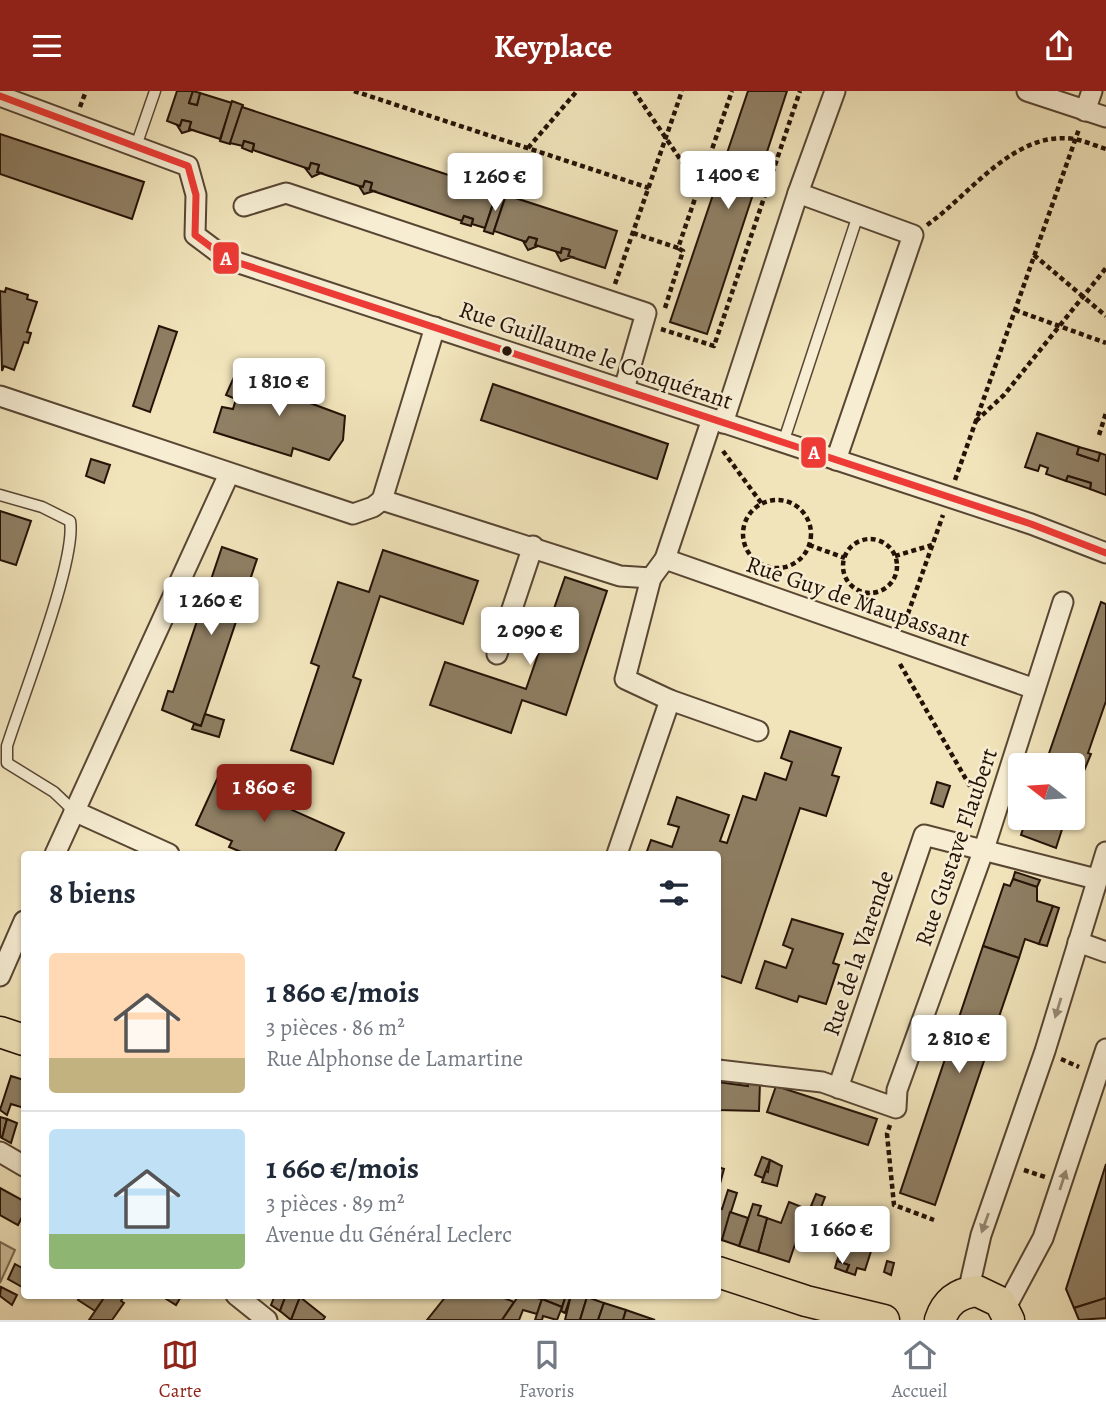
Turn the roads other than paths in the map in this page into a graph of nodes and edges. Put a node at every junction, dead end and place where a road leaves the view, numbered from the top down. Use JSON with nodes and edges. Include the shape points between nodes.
{"nodes":[{"id":1,"x":18,"y":91,"type":"edge"},
{"id":2,"x":155,"y":91,"type":"edge"},
{"id":3,"x":835,"y":91,"type":"edge"},
{"id":4,"x":1027,"y":91,"type":"edge"},
{"id":5,"x":1092,"y":91,"type":"edge"},
{"id":6,"x":0,"y":96,"type":"edge"},
{"id":7,"x":1085,"y":111,"type":"junction"},
{"id":8,"x":47,"y":116,"type":"junction"},
{"id":9,"x":1106,"y":117,"type":"edge"},
{"id":10,"x":136,"y":146,"type":"junction"},
{"id":11,"x":798,"y":193,"type":"junction"},
{"id":12,"x":243,"y":206,"type":"dead end"},
{"id":13,"x":858,"y":215,"type":"junction"},
{"id":14,"x":435,"y":327,"type":"junction"},
{"id":15,"x":624,"y":389,"type":"junction"},
{"id":16,"x":0,"y":396,"type":"edge"},
{"id":17,"x":717,"y":421,"type":"junction"},
{"id":18,"x":783,"y":443,"type":"junction"},
{"id":19,"x":836,"y":460,"type":"junction"},
{"id":20,"x":229,"y":474,"type":"junction"},
{"id":21,"x":0,"y":495,"type":"edge"},
{"id":22,"x":382,"y":499,"type":"junction"},
{"id":23,"x":533,"y":546,"type":"junction"},
{"id":24,"x":1106,"y":553,"type":"edge"},
{"id":25,"x":665,"y":559,"type":"junction"},
{"id":26,"x":651,"y":578,"type":"junction"},
{"id":27,"x":1063,"y":602,"type":"dead end"},
{"id":28,"x":497,"y":654,"type":"dead end"},
{"id":29,"x":1035,"y":689,"type":"junction"},
{"id":30,"x":670,"y":700,"type":"junction"},
{"id":31,"x":758,"y":731,"type":"dead end"},
{"id":32,"x":4,"y":762,"type":"edge"},
{"id":33,"x":74,"y":811,"type":"junction"},
{"id":34,"x":984,"y":849,"type":"junction"},
{"id":35,"x":56,"y":851,"type":"edge"},
{"id":36,"x":162,"y":851,"type":"edge"},
{"id":37,"x":618,"y":851,"type":"edge"},
{"id":38,"x":1106,"y":852,"type":"edge"},
{"id":39,"x":1096,"y":879,"type":"junction"},
{"id":40,"x":21,"y":928,"type":"edge"},
{"id":41,"x":1078,"y":942,"type":"junction"},
{"id":42,"x":1106,"y":952,"type":"edge"},
{"id":43,"x":0,"y":976,"type":"edge"},
{"id":44,"x":0,"y":1031,"type":"edge"},
{"id":45,"x":21,"y":1039,"type":"edge"},
{"id":46,"x":1106,"y":1049,"type":"edge"},
{"id":47,"x":721,"y":1070,"type":"edge"},
{"id":48,"x":838,"y":1088,"type":"junction"},
{"id":49,"x":0,"y":1153,"type":"edge"},
{"id":50,"x":21,"y":1164,"type":"edge"},
{"id":51,"x":721,"y":1273,"type":"edge"},
{"id":52,"x":968,"y":1292,"type":"junction"},
{"id":53,"x":241,"y":1299,"type":"edge"},
{"id":54,"x":1007,"y":1314,"type":"edge"},
{"id":55,"x":262,"y":1315,"type":"edge"},
{"id":56,"x":884,"y":1320,"type":"edge"},
{"id":57,"x":940,"y":1320,"type":"edge"}],
"edges":[{"from":1,"to":8,"type":"street"},
{"from":2,"to":10,"type":"lane"},
{"from":3,"to":11,"type":"street"},
{"from":4,"to":7,"type":"street"},
{"from":5,"to":7,"type":"street"},
{"from":6,"to":8,"type":"street"},
{"from":7,"to":9,"type":"street"},
{"from":8,"to":10,"type":"street"},
{"from":10,"to":14,"type":"street","name":"Rue Guillaume le Conquérant","via":[[188,166],[196,195],[195,235],[227,259]]},
{"from":11,"to":13,"type":"street"},
{"from":11,"to":17,"type":"street"},
{"from":12,"to":15,"type":"street","via":[[286,193],[646,313],[651,325]]},
{"from":13,"to":18,"type":"lane"},
{"from":13,"to":19,"type":"street","via":[[912,235]]},
{"from":14,"to":15,"type":"street","name":"Rue Guillaume le Conquérant"},
{"from":14,"to":22,"type":"street"},
{"from":15,"to":17,"type":"street","name":"Rue Guillaume le Conquérant"},
{"from":16,"to":20,"type":"street"},
{"from":17,"to":18,"type":"street","name":"Rue Guillaume le Conquérant"},
{"from":17,"to":25,"type":"street","via":[[704,442]]},
{"from":18,"to":19,"type":"street","name":"Rue Guillaume le Conquérant"},
{"from":19,"to":24,"type":"street","name":"Rue Guillaume le Conquérant"},
{"from":20,"to":22,"type":"street","via":[[354,514]]},
{"from":20,"to":33,"type":"street"},
{"from":21,"to":32,"type":"lane","via":[[70,521],[73,534]]},
{"from":22,"to":23,"type":"street"},
{"from":23,"to":26,"type":"street","via":[[620,576]]},
{"from":23,"to":28,"type":"street"},
{"from":25,"to":26,"type":"street"},
{"from":25,"to":29,"type":"street","name":"Rue Guy de Maupassant"},
{"from":26,"to":30,"type":"street","via":[[625,679]]},
{"from":27,"to":29,"type":"street","name":"Rue Gustave Flaubert"},
{"from":29,"to":34,"type":"street","name":"Rue Gustave Flaubert"},
{"from":30,"to":31,"type":"street"},
{"from":30,"to":37,"type":"street"},
{"from":32,"to":33,"type":"lane","via":[[54,792]]},
{"from":33,"to":35,"type":"street"},
{"from":33,"to":36,"type":"street"},
{"from":34,"to":39,"type":"street"},
{"from":34,"to":48,"type":"street","name":"Rue de la Varende","via":[[924,835]]},
{"from":34,"to":48,"type":"street","name":"Rue Gustave Flaubert","via":[[897,1090],[895,1108]]},
{"from":38,"to":39,"type":"street"},
{"from":39,"to":41,"type":"street"},
{"from":40,"to":43,"type":"street"},
{"from":41,"to":42,"type":"street"},
{"from":41,"to":52,"type":"street","one_way":true,"via":[[981,1235]]},
{"from":44,"to":45,"type":"main road"},
{"from":54,"to":46,"type":"street","one_way":true,"via":[[1043,1238]]},
{"from":47,"to":48,"type":"street","via":[[822,1082]]},
{"from":49,"to":50,"type":"street"},
{"from":51,"to":56,"type":"main road"},
{"from":52,"to":54,"type":"main road","via":[[993,1297]]},
{"from":52,"to":57,"type":"main road","via":[[954,1298]]},
{"from":53,"to":55,"type":"street"}]}
